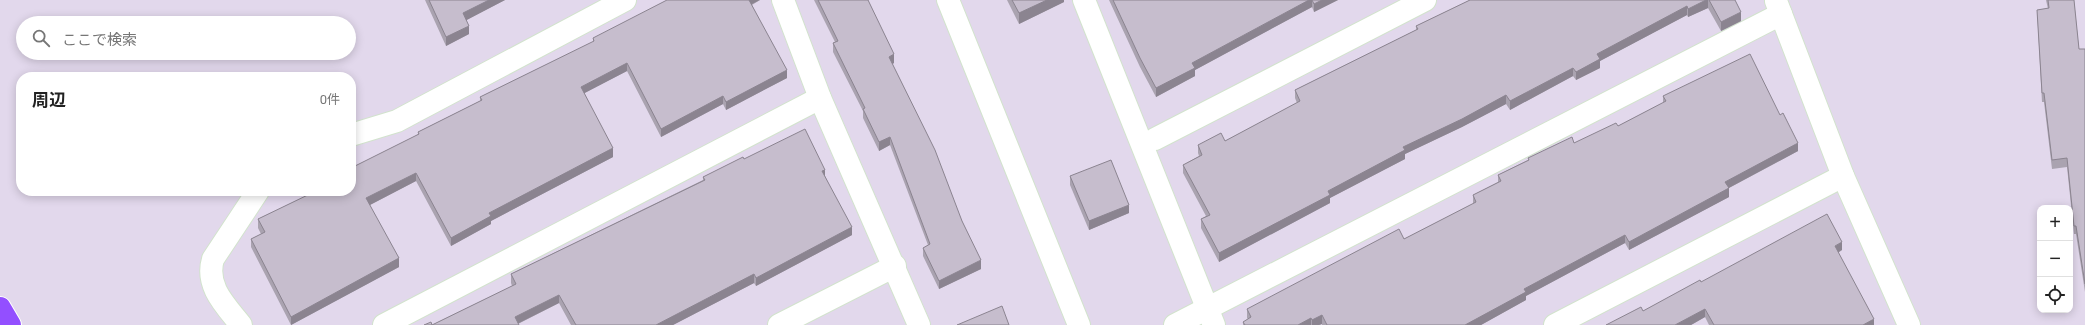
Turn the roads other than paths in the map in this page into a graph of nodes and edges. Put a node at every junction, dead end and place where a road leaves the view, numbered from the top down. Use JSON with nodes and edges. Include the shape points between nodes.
{"nodes":[{"id":1,"x":625,"y":0,"type":"edge"},
{"id":2,"x":783,"y":0,"type":"edge"},
{"id":3,"x":948,"y":0,"type":"edge"},
{"id":4,"x":1084,"y":0,"type":"edge"},
{"id":5,"x":1425,"y":0,"type":"edge"},
{"id":6,"x":1778,"y":7,"type":"edge"},
{"id":7,"x":820,"y":98,"type":"junction"},
{"id":8,"x":356,"y":133,"type":"edge"},
{"id":9,"x":1155,"y":139,"type":"dead end"},
{"id":10,"x":1843,"y":176,"type":"junction"},
{"id":11,"x":255,"y":196,"type":"edge"},
{"id":12,"x":895,"y":266,"type":"junction"},
{"id":13,"x":0,"y":308,"type":"edge"},
{"id":14,"x":1211,"y":317,"type":"edge"},
{"id":15,"x":10,"y":325,"type":"edge"},
{"id":16,"x":241,"y":325,"type":"edge"},
{"id":17,"x":384,"y":325,"type":"edge"},
{"id":18,"x":780,"y":325,"type":"edge"},
{"id":19,"x":919,"y":325,"type":"edge"},
{"id":20,"x":1079,"y":325,"type":"edge"},
{"id":21,"x":1175,"y":325,"type":"edge"},
{"id":22,"x":1555,"y":325,"type":"edge"},
{"id":23,"x":1908,"y":325,"type":"edge"}],
"edges":[{"from":1,"to":8,"type":"street","via":[[397,121]]},
{"from":2,"to":7,"type":"street"},
{"from":3,"to":20,"type":"street"},
{"from":4,"to":14,"type":"street"},
{"from":5,"to":9,"type":"street"},
{"from":6,"to":10,"type":"street"},
{"from":6,"to":14,"type":"street"},
{"from":7,"to":12,"type":"street"},
{"from":7,"to":17,"type":"street"},
{"from":10,"to":22,"type":"street"},
{"from":10,"to":23,"type":"street"},
{"from":11,"to":16,"type":"street","via":[[213,259],[210,270],[217,295]]},
{"from":12,"to":18,"type":"street"},
{"from":12,"to":19,"type":"street"},
{"from":13,"to":15,"type":"highway"},
{"from":14,"to":21,"type":"street"}]}
